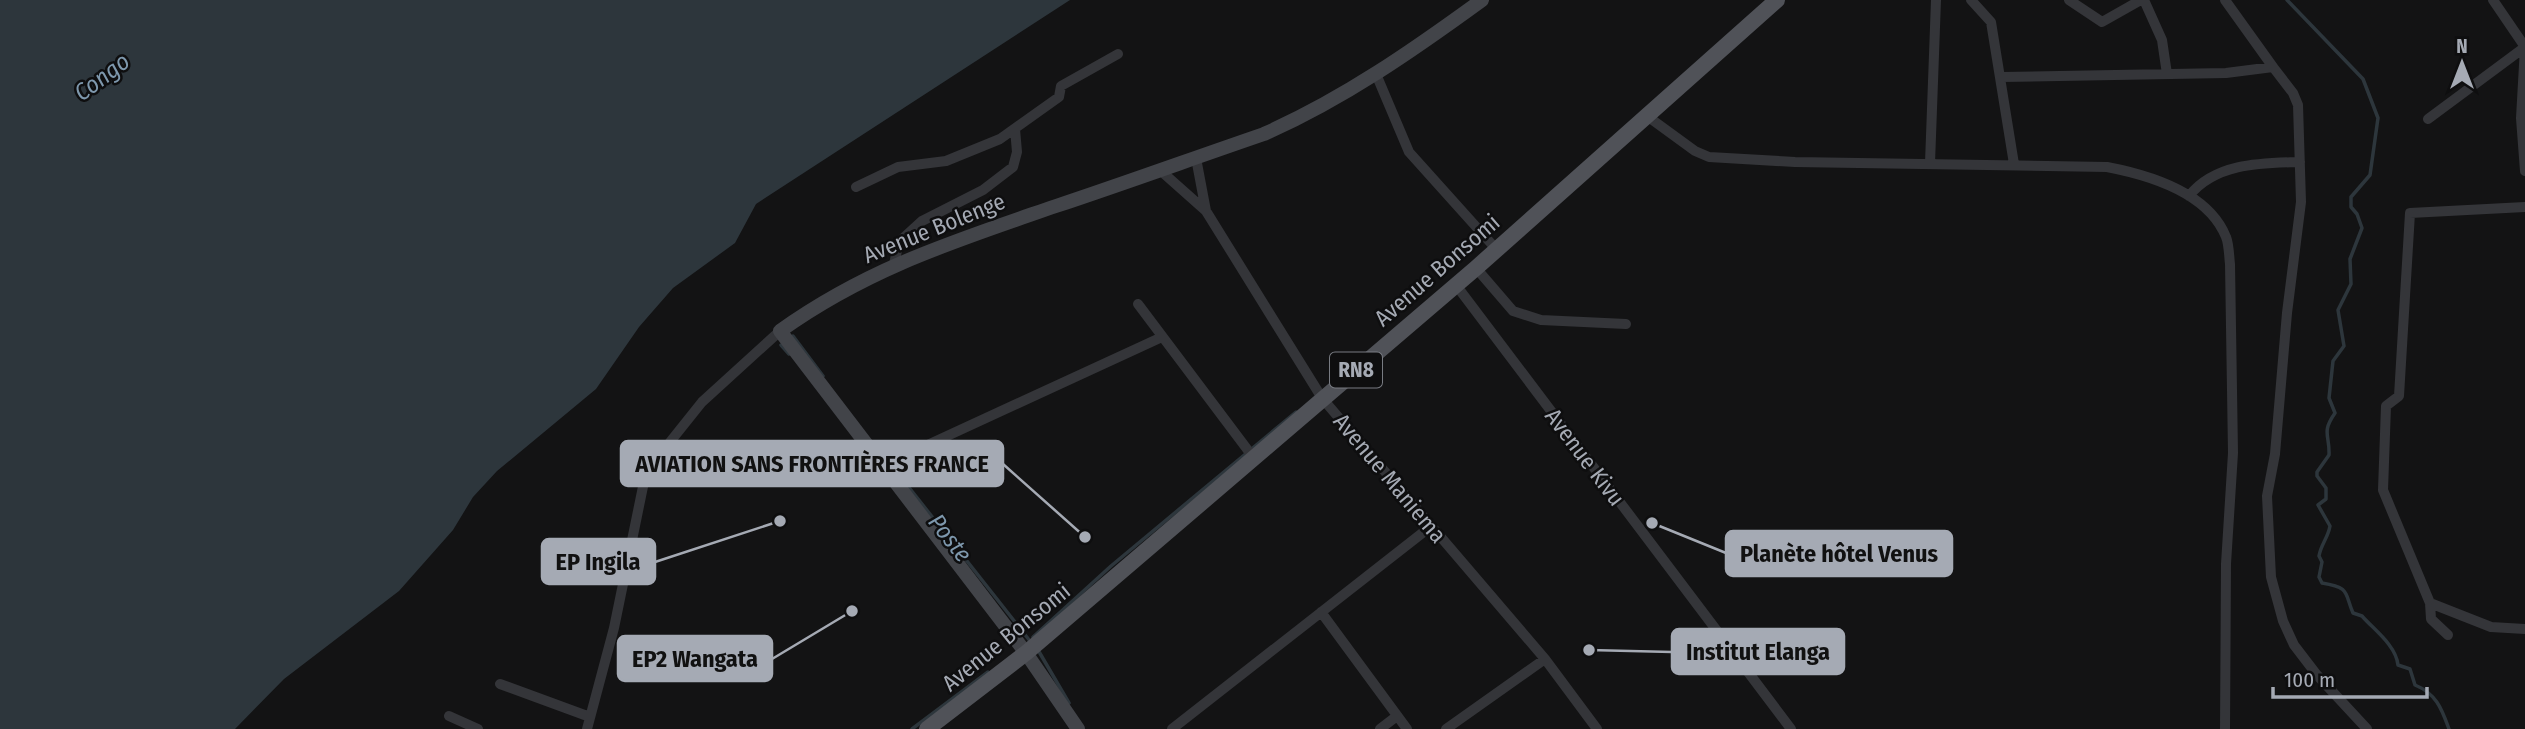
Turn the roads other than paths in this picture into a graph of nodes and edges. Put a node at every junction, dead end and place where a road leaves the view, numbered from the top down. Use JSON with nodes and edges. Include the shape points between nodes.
{"nodes":[{"id":1,"x":1482,"y":0,"type":"edge"},
{"id":2,"x":1777,"y":0,"type":"edge"},
{"id":3,"x":1936,"y":0,"type":"edge"},
{"id":4,"x":1971,"y":0,"type":"edge"},
{"id":5,"x":2069,"y":0,"type":"edge"},
{"id":6,"x":2142,"y":0,"type":"edge"},
{"id":7,"x":2225,"y":0,"type":"edge"},
{"id":8,"x":2493,"y":0,"type":"edge"},
{"id":9,"x":2525,"y":47,"type":"edge"},
{"id":10,"x":1118,"y":54,"type":"dead end"},
{"id":11,"x":2273,"y":67,"type":"junction"},
{"id":12,"x":2167,"y":74,"type":"junction"},
{"id":13,"x":1376,"y":75,"type":"junction"},
{"id":14,"x":2002,"y":76,"type":"junction"},
{"id":15,"x":1647,"y":116,"type":"junction"},
{"id":16,"x":2428,"y":119,"type":"dead end"},
{"id":17,"x":1015,"y":129,"type":"junction"},
{"id":18,"x":1196,"y":158,"type":"junction"},
{"id":19,"x":2300,"y":162,"type":"junction"},
{"id":20,"x":1930,"y":163,"type":"junction"},
{"id":21,"x":2014,"y":164,"type":"junction"},
{"id":22,"x":1161,"y":170,"type":"junction"},
{"id":23,"x":2525,"y":171,"type":"edge"},
{"id":24,"x":856,"y":187,"type":"dead end"},
{"id":25,"x":2189,"y":196,"type":"junction"},
{"id":26,"x":2525,"y":207,"type":"edge"},
{"id":27,"x":1206,"y":211,"type":"junction"},
{"id":28,"x":1497,"y":250,"type":"junction"},
{"id":29,"x":894,"y":264,"type":"junction"},
{"id":30,"x":1476,"y":268,"type":"junction"},
{"id":31,"x":1456,"y":285,"type":"junction"},
{"id":32,"x":1138,"y":304,"type":"dead end"},
{"id":33,"x":1626,"y":324,"type":"dead end"},
{"id":34,"x":780,"y":331,"type":"junction"},
{"id":35,"x":1162,"y":337,"type":"junction"},
{"id":36,"x":1322,"y":398,"type":"junction"},
{"id":37,"x":1253,"y":457,"type":"junction"},
{"id":38,"x":882,"y":466,"type":"junction"},
{"id":39,"x":1430,"y":527,"type":"junction"},
{"id":40,"x":2430,"y":603,"type":"junction"},
{"id":41,"x":1321,"y":612,"type":"junction"},
{"id":42,"x":2525,"y":629,"type":"edge"},
{"id":43,"x":2448,"y":635,"type":"dead end"},
{"id":44,"x":1026,"y":653,"type":"junction"},
{"id":45,"x":1545,"y":659,"type":"junction"},
{"id":46,"x":500,"y":684,"type":"dead end"},
{"id":47,"x":449,"y":716,"type":"dead end"},
{"id":48,"x":1397,"y":716,"type":"junction"},
{"id":49,"x":590,"y":717,"type":"junction"},
{"id":50,"x":478,"y":729,"type":"edge"},
{"id":51,"x":587,"y":729,"type":"edge"},
{"id":52,"x":927,"y":729,"type":"edge"},
{"id":53,"x":1078,"y":729,"type":"edge"},
{"id":54,"x":1172,"y":729,"type":"edge"},
{"id":55,"x":1380,"y":729,"type":"edge"},
{"id":56,"x":1407,"y":729,"type":"edge"},
{"id":57,"x":1446,"y":729,"type":"edge"},
{"id":58,"x":1597,"y":729,"type":"edge"},
{"id":59,"x":1791,"y":729,"type":"edge"},
{"id":60,"x":2225,"y":729,"type":"edge"},
{"id":61,"x":2367,"y":729,"type":"edge"}],
"edges":[{"from":1,"to":13,"type":"street","name":"Avenue Bolenge"},
{"from":2,"to":15,"type":"main road","name":"Avenue Bonsomi","number":"RN8"},
{"from":3,"to":20,"type":"street"},
{"from":4,"to":14,"type":"street","via":[[1992,22]]},
{"from":5,"to":6,"type":"street","via":[[2102,22]]},
{"from":6,"to":12,"type":"street","via":[[2162,40]]},
{"from":7,"to":11,"type":"street"},
{"from":8,"to":9,"type":"street"},
{"from":9,"to":16,"type":"street"},
{"from":9,"to":23,"type":"street","via":[[2521,118]]},
{"from":10,"to":17,"type":"street","via":[[1061,86],[1059,97]]},
{"from":11,"to":12,"type":"street"},
{"from":11,"to":19,"type":"street","via":[[2298,105]]},
{"from":12,"to":14,"type":"street"},
{"from":13,"to":18,"type":"street","name":"Avenue Bolenge","via":[[1302,117]]},
{"from":13,"to":28,"type":"street","via":[[1409,152]]},
{"from":14,"to":21,"type":"street"},
{"from":15,"to":20,"type":"street","via":[[1709,157]]},
{"from":15,"to":28,"type":"main road","name":"Avenue Bonsomi","number":"RN8"},
{"from":17,"to":24,"type":"street","via":[[946,161],[898,167]]},
{"from":17,"to":29,"type":"street","via":[[1013,167],[983,190],[922,221],[898,242]]},
{"from":18,"to":22,"type":"street","name":"Avenue Bolenge"},
{"from":18,"to":27,"type":"street"},
{"from":19,"to":25,"type":"street","via":[[2235,168],[2212,176]]},
{"from":19,"to":61,"type":"street","via":[[2301,202],[2267,496],[2271,577],[2294,645]]},
{"from":20,"to":21,"type":"street"},
{"from":21,"to":25,"type":"street","via":[[2107,167],[2171,184]]},
{"from":22,"to":27,"type":"street"},
{"from":22,"to":29,"type":"street","name":"Avenue Bolenge","via":[[962,236]]},
{"from":25,"to":60,"type":"street","via":[[2211,215],[2226,237],[2230,264],[2233,453],[2226,564]]},
{"from":26,"to":40,"type":"street","via":[[2410,213],[2399,396],[2386,406],[2383,490]]},
{"from":27,"to":36,"type":"street","name":"Avenue Maniema"},
{"from":28,"to":30,"type":"main road","name":"Avenue Bonsomi","number":"RN8"},
{"from":29,"to":34,"type":"street","name":"Avenue Bolenge"},
{"from":30,"to":31,"type":"main road","name":"Avenue Bonsomi","number":"RN8"},
{"from":30,"to":33,"type":"street","via":[[1513,311],[1541,320]]},
{"from":31,"to":36,"type":"main road","name":"Avenue Bonsomi","number":"RN8"},
{"from":31,"to":59,"type":"street","name":"Avenue Kivu"},
{"from":32,"to":35,"type":"street"},
{"from":34,"to":38,"type":"street"},
{"from":34,"to":49,"type":"street","name":"Avenue Bolenge","via":[[702,402],[646,472],[614,628]]},
{"from":35,"to":37,"type":"street"},
{"from":35,"to":38,"type":"street"},
{"from":36,"to":37,"type":"main road","name":"Avenue Bonsomi","number":"RN8"},
{"from":36,"to":39,"type":"street","name":"Avenue Maniema"},
{"from":37,"to":44,"type":"main road","name":"Avenue Bonsomi","number":"RN8"},
{"from":38,"to":44,"type":"street"},
{"from":39,"to":41,"type":"street"},
{"from":39,"to":45,"type":"street","name":"Avenue Maniema"},
{"from":40,"to":42,"type":"street","via":[[2491,627]]},
{"from":40,"to":43,"type":"street","via":[[2431,619]]},
{"from":41,"to":48,"type":"street"},
{"from":41,"to":54,"type":"street"},
{"from":44,"to":52,"type":"main road","name":"Avenue Bonsomi","number":"RN8"},
{"from":44,"to":53,"type":"street"},
{"from":45,"to":57,"type":"street"},
{"from":45,"to":58,"type":"street","name":"Avenue Maniema"},
{"from":46,"to":49,"type":"street"},
{"from":47,"to":50,"type":"street"},
{"from":48,"to":55,"type":"street"},
{"from":48,"to":56,"type":"street"},
{"from":49,"to":51,"type":"street","name":"Avenue Bolenge"}]}
